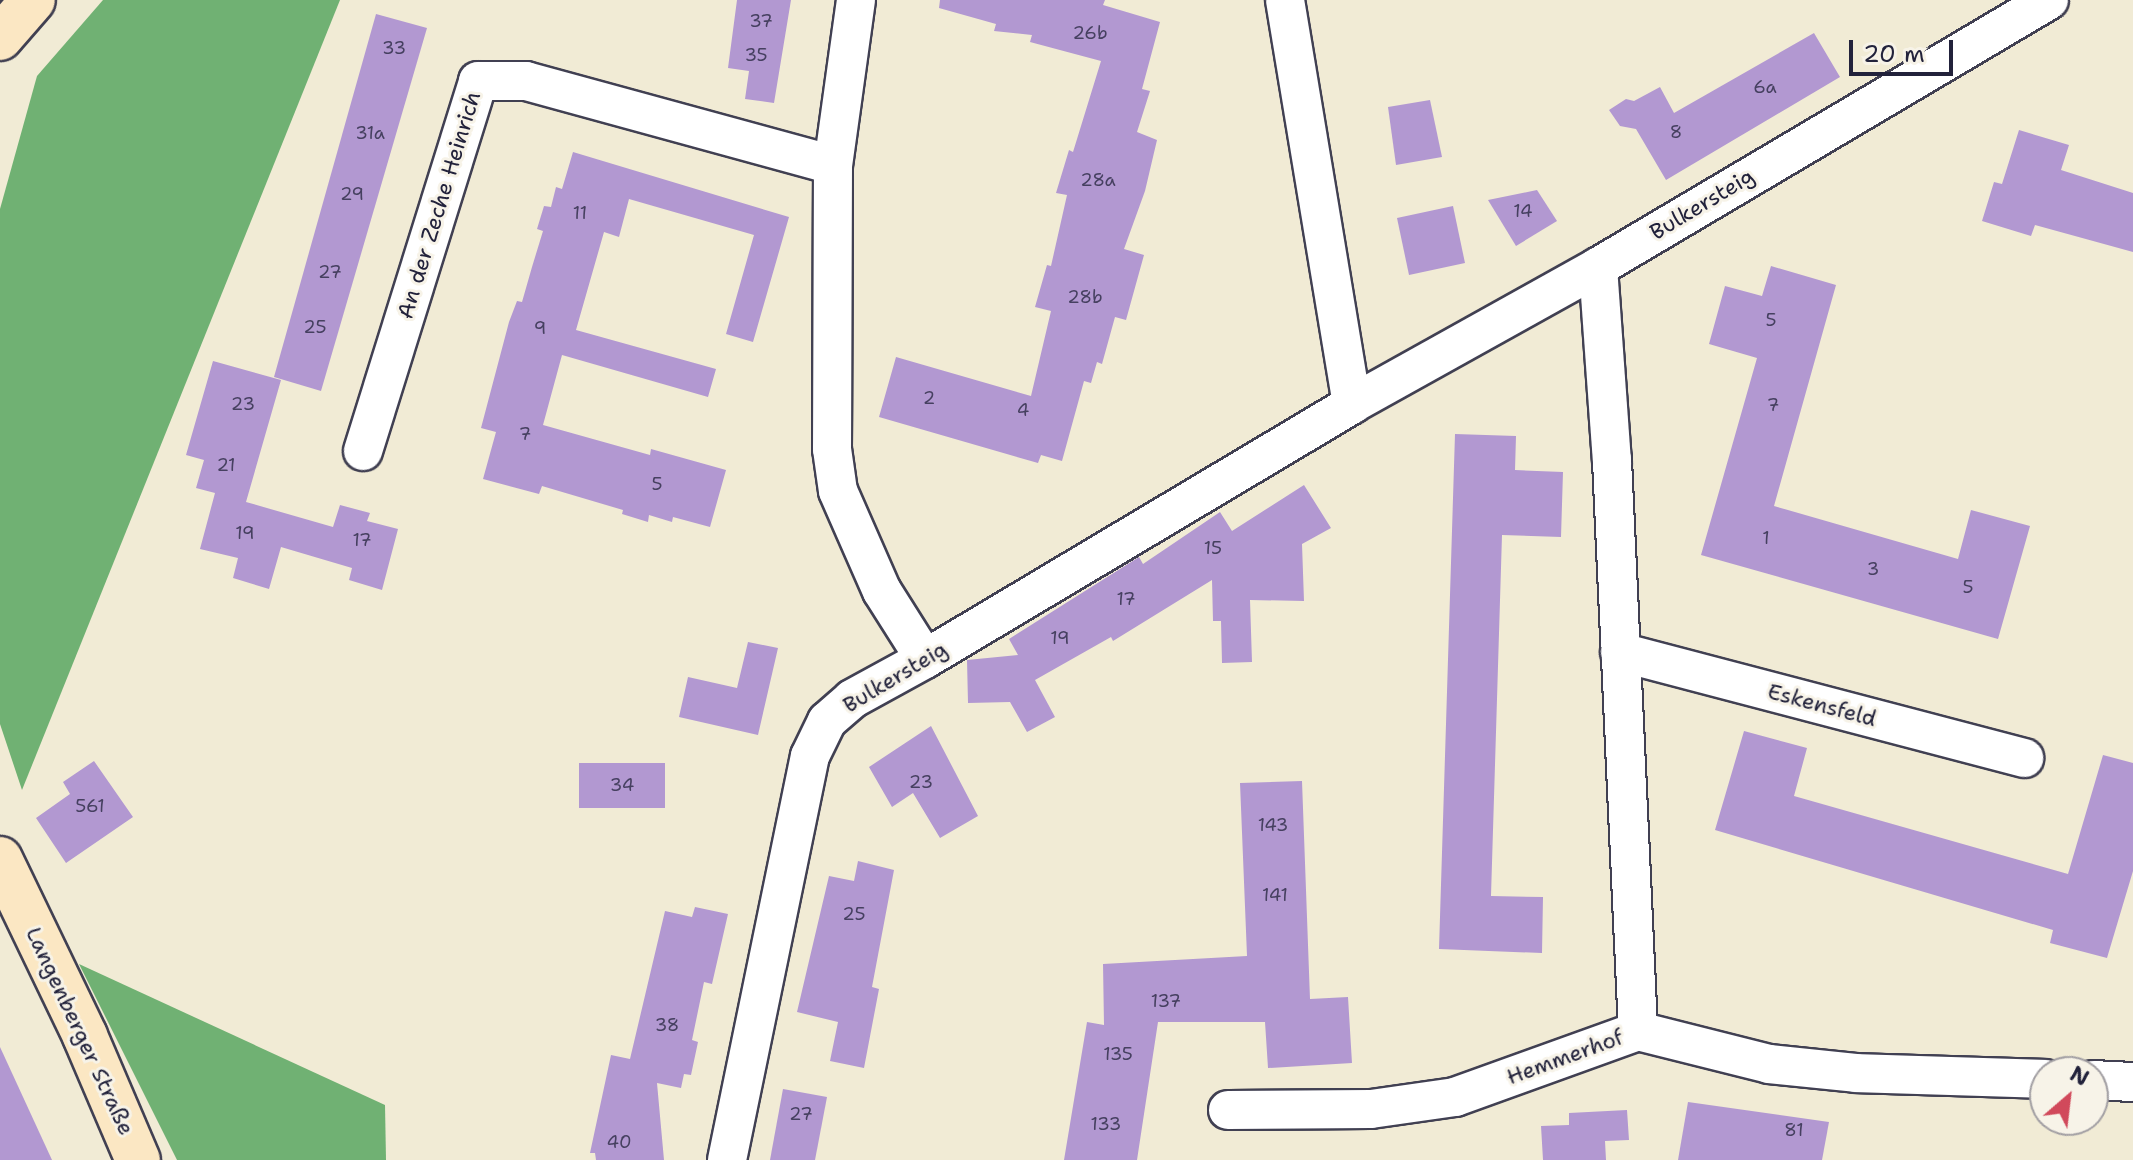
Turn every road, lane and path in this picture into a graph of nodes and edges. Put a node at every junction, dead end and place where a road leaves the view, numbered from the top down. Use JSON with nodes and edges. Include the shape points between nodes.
{"nodes":[{"id":1,"x":33,"y":0,"type":"edge"},
{"id":2,"x":856,"y":0,"type":"edge"},
{"id":3,"x":1285,"y":0,"type":"edge"},
{"id":4,"x":2049,"y":0,"type":"edge"},
{"id":5,"x":0,"y":38,"type":"edge"},
{"id":6,"x":833,"y":165,"type":"junction"},
{"id":7,"x":1598,"y":267,"type":"junction"},
{"id":8,"x":1352,"y":404,"type":"junction"},
{"id":9,"x":363,"y":451,"type":"dead end"},
{"id":10,"x":1620,"y":652,"type":"junction"},
{"id":11,"x":925,"y":659,"type":"junction"},
{"id":12,"x":2024,"y":758,"type":"dead end"},
{"id":13,"x":0,"y":859,"type":"edge"},
{"id":14,"x":1638,"y":1031,"type":"junction"},
{"id":15,"x":2029,"y":1078,"type":"edge"},
{"id":16,"x":2109,"y":1081,"type":"edge"},
{"id":17,"x":2133,"y":1082,"type":"edge"},
{"id":18,"x":1228,"y":1110,"type":"dead end"},
{"id":19,"x":138,"y":1160,"type":"edge"},
{"id":20,"x":727,"y":1160,"type":"edge"}],
"edges":[{"from":1,"to":5,"type":"main road"},
{"from":2,"to":6,"type":"street"},
{"from":3,"to":8,"type":"street"},
{"from":4,"to":7,"type":"street","name":"Bulkersteig"},
{"from":6,"to":9,"type":"street","name":"An der Zeche Heinrich","via":[[526,81],[478,81]]},
{"from":6,"to":11,"type":"street","via":[[832,449],[838,491],[882,591]]},
{"from":7,"to":8,"type":"street","name":"Bulkersteig"},
{"from":7,"to":10,"type":"street"},
{"from":8,"to":11,"type":"street","name":"Bulkersteig"},
{"from":10,"to":12,"type":"street","name":"Eskensfeld"},
{"from":10,"to":14,"type":"street"},
{"from":11,"to":20,"type":"street","name":"Bulkersteig","via":[[852,699],[827,721],[810,756]]},
{"from":13,"to":19,"type":"main road","name":"Langenberger Straße"},
{"from":14,"to":15,"type":"street","name":"Hemmerhof","via":[[1769,1064],[1856,1073]]},
{"from":14,"to":18,"type":"street","name":"Hemmerhof","via":[[1455,1097],[1371,1109]]},
{"from":16,"to":17,"type":"street"}]}
